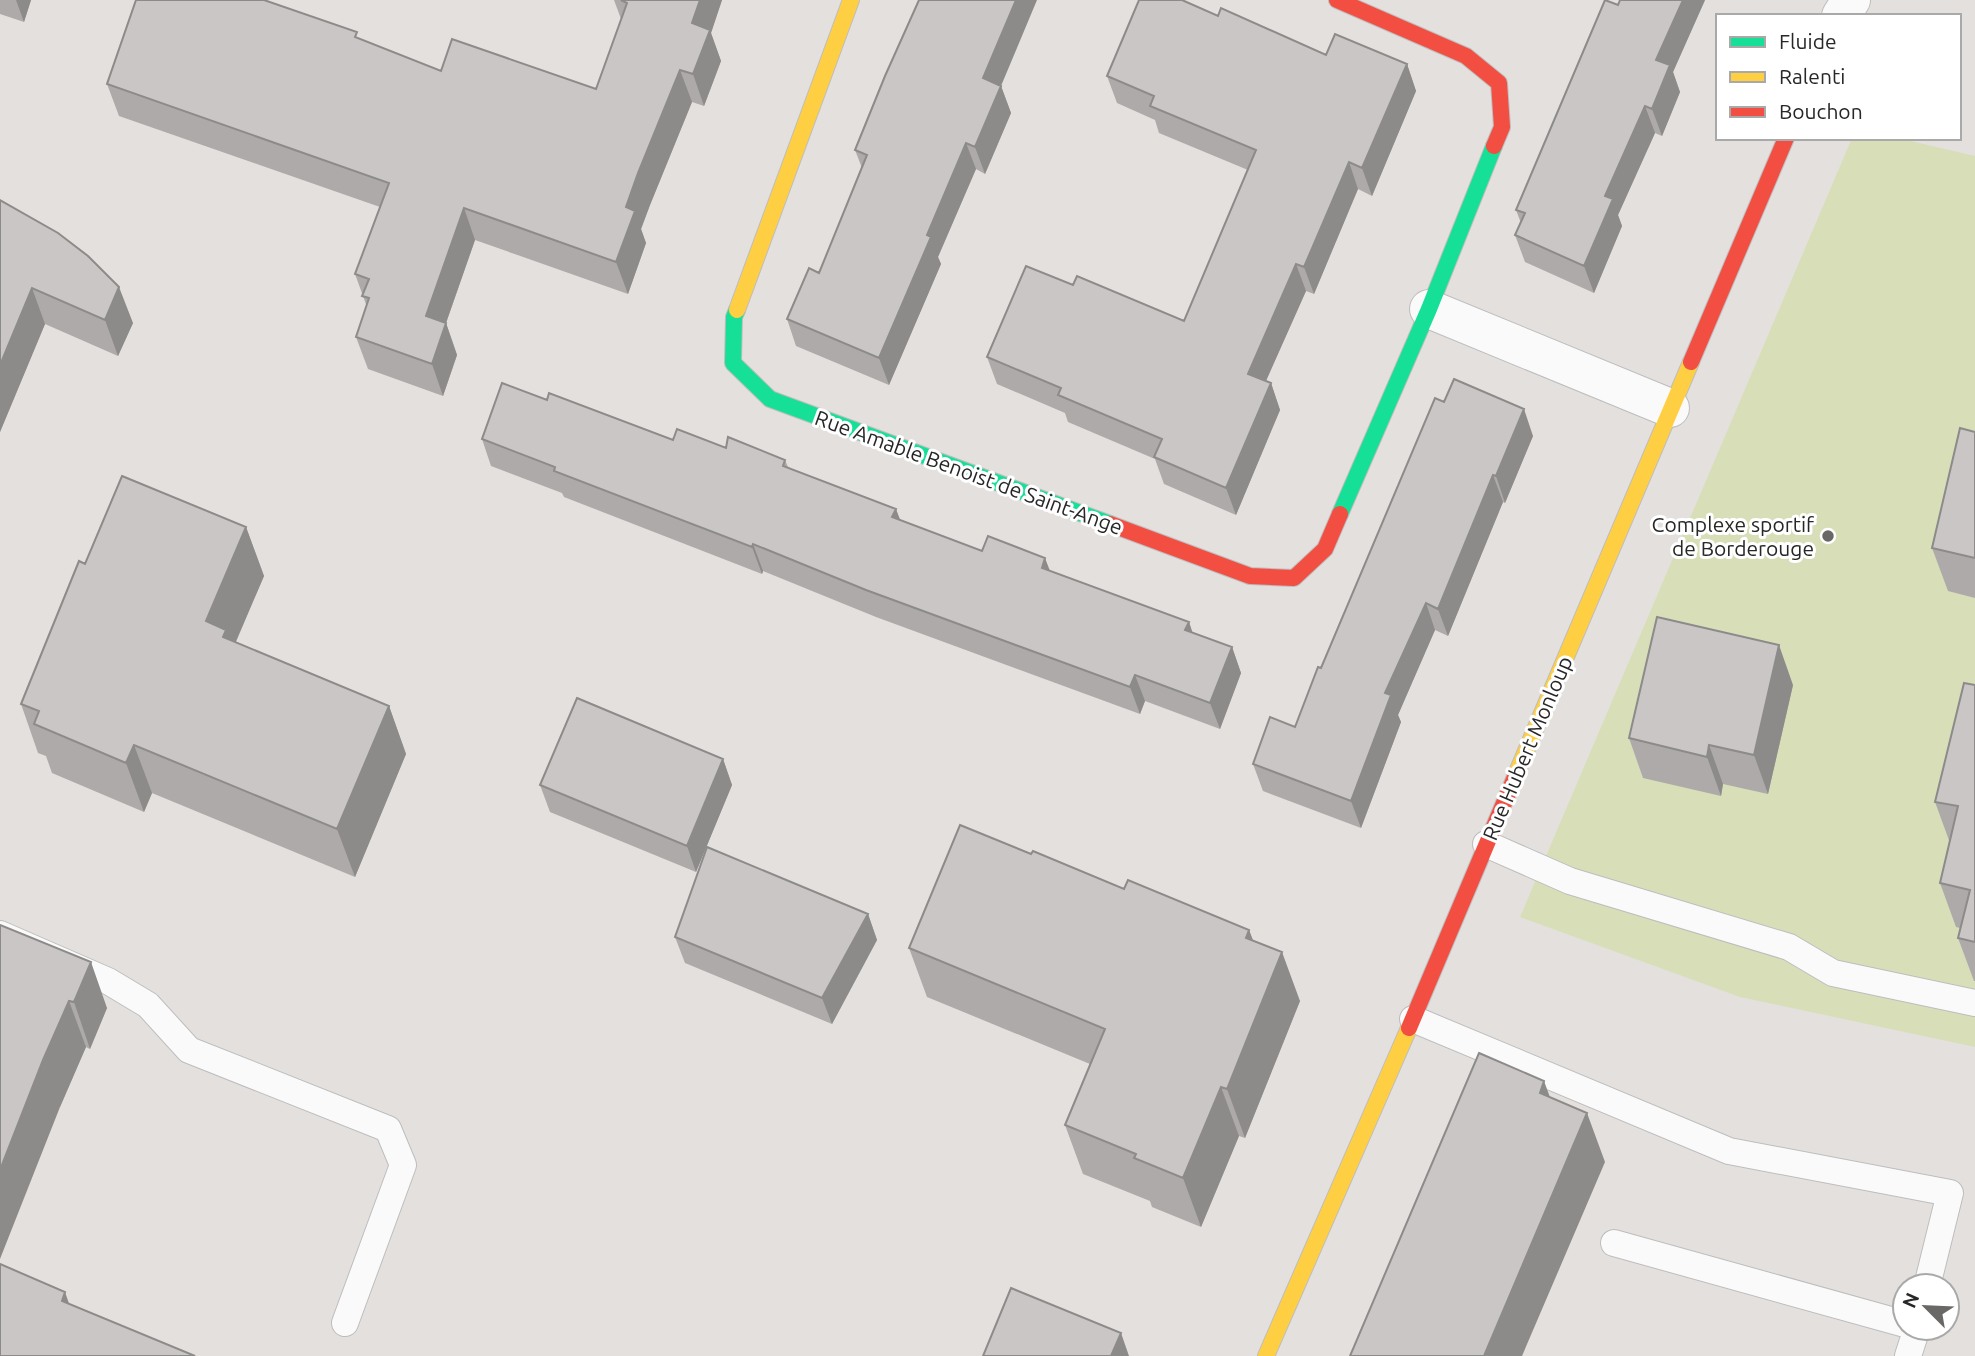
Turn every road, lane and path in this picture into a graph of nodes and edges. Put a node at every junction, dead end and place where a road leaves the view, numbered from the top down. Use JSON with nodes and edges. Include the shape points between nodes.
{"nodes":[{"id":1,"x":851,"y":0,"type":"edge"},
{"id":2,"x":1337,"y":0,"type":"edge"},
{"id":3,"x":1785,"y":140,"type":"edge"},
{"id":4,"x":1429,"y":309,"type":"junction"},
{"id":5,"x":1670,"y":408,"type":"junction"},
{"id":6,"x":1486,"y":844,"type":"junction"},
{"id":7,"x":0,"y":934,"type":"edge"},
{"id":8,"x":1975,"y":1003,"type":"edge"},
{"id":9,"x":1413,"y":1019,"type":"junction"},
{"id":10,"x":1614,"y":1243,"type":"dead end"},
{"id":11,"x":1930,"y":1272,"type":"edge"},
{"id":12,"x":1891,"y":1320,"type":"edge"},
{"id":13,"x":345,"y":1323,"type":"dead end"},
{"id":14,"x":1265,"y":1356,"type":"edge"}],
"edges":[{"from":1,"to":4,"type":"street","name":"Rue Amable Benoist de Saint-Ange","via":[[734,317],[733,363],[770,399],[1251,576],[1294,578],[1325,549]]},
{"from":2,"to":4,"type":"street","name":"Rue Amable Benoist de Saint-Ange","via":[[1466,56],[1499,83],[1502,127]]},
{"from":3,"to":5,"type":"street","name":"Rue Hubert Monloup"},
{"from":4,"to":5,"type":"street"},
{"from":5,"to":6,"type":"street","name":"Rue Hubert Monloup"},
{"from":6,"to":8,"type":"lane","via":[[1570,881],[1789,947],[1833,973]]},
{"from":6,"to":9,"type":"street","name":"Rue Hubert Monloup"},
{"from":7,"to":13,"type":"lane","via":[[108,981],[148,1005],[189,1050],[388,1129],[403,1165]]},
{"from":9,"to":11,"type":"lane","via":[[1729,1151],[1950,1193]]},
{"from":9,"to":14,"type":"street","name":"Rue Hubert Monloup"},
{"from":10,"to":12,"type":"lane"}]}
